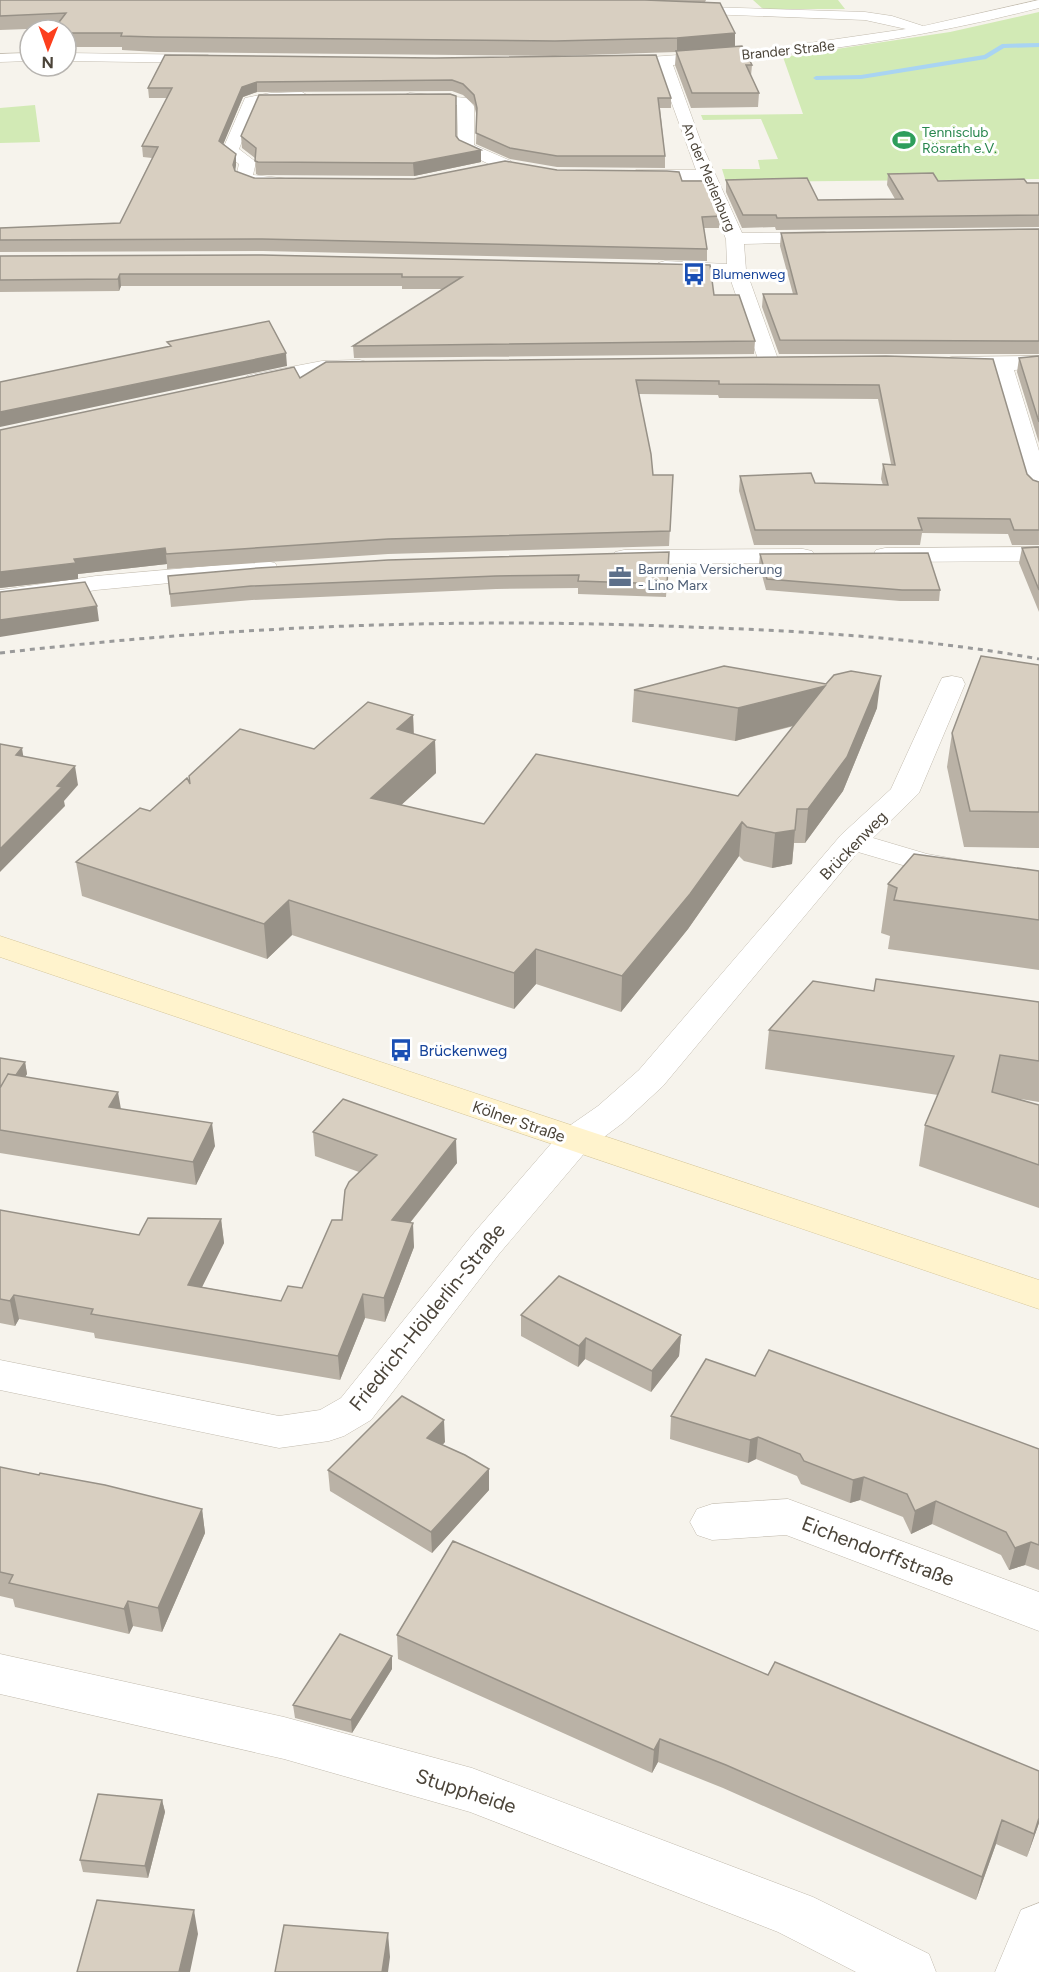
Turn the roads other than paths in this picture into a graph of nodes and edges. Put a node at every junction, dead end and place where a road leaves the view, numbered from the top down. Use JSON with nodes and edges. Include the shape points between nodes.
{"nodes":[{"id":1,"x":1039,"y":4,"type":"edge"},
{"id":2,"x":741,"y":6,"type":"edge"},
{"id":3,"x":663,"y":9,"type":"edge"},
{"id":4,"x":925,"y":31,"type":"junction"},
{"id":5,"x":18,"y":57,"type":"edge"},
{"id":6,"x":78,"y":57,"type":"edge"},
{"id":7,"x":0,"y":58,"type":"edge"},
{"id":8,"x":228,"y":60,"type":"edge"},
{"id":9,"x":664,"y":61,"type":"junction"},
{"id":10,"x":597,"y":63,"type":"edge"},
{"id":11,"x":322,"y":98,"type":"edge"},
{"id":12,"x":393,"y":98,"type":"edge"},
{"id":13,"x":505,"y":165,"type":"junction"},
{"id":14,"x":523,"y":168,"type":"edge"},
{"id":15,"x":477,"y":171,"type":"edge"},
{"id":16,"x":622,"y":175,"type":"edge"},
{"id":17,"x":706,"y":175,"type":"junction"},
{"id":18,"x":297,"y":183,"type":"edge"},
{"id":19,"x":837,"y":237,"type":"edge"},
{"id":20,"x":735,"y":238,"type":"junction"},
{"id":21,"x":649,"y":267,"type":"edge"},
{"id":22,"x":737,"y":270,"type":"junction"},
{"id":23,"x":746,"y":362,"type":"edge"},
{"id":24,"x":769,"y":362,"type":"junction"},
{"id":25,"x":792,"y":362,"type":"edge"},
{"id":26,"x":932,"y":362,"type":"edge"},
{"id":27,"x":1039,"y":362,"type":"edge"},
{"id":28,"x":1002,"y":364,"type":"junction"},
{"id":29,"x":381,"y":366,"type":"edge"},
{"id":30,"x":229,"y":386,"type":"edge"},
{"id":31,"x":1039,"y":488,"type":"edge"},
{"id":32,"x":1039,"y":554,"type":"edge"},
{"id":33,"x":862,"y":555,"type":"edge"},
{"id":34,"x":826,"y":556,"type":"edge"},
{"id":35,"x":603,"y":557,"type":"edge"},
{"id":36,"x":289,"y":567,"type":"edge"},
{"id":37,"x":0,"y":598,"type":"edge"},
{"id":38,"x":952,"y":684,"type":"dead end"},
{"id":39,"x":852,"y":841,"type":"junction"},
{"id":40,"x":1039,"y":883,"type":"edge"},
{"id":41,"x":0,"y":946,"type":"edge"},
{"id":42,"x":575,"y":1140,"type":"junction"},
{"id":43,"x":1039,"y":1295,"type":"edge"},
{"id":44,"x":0,"y":1375,"type":"edge"},
{"id":45,"x":712,"y":1522,"type":"dead end"},
{"id":46,"x":1039,"y":1612,"type":"edge"},
{"id":47,"x":0,"y":1674,"type":"edge"},
{"id":48,"x":1039,"y":1928,"type":"edge"},
{"id":49,"x":910,"y":1972,"type":"edge"},
{"id":50,"x":1021,"y":1972,"type":"edge"}],
"edges":[{"from":1,"to":4,"type":"street","name":"Brander Straße"},
{"from":2,"to":3,"type":"street"},
{"from":2,"to":4,"type":"street","via":[[872,16]]},
{"from":4,"to":9,"type":"street","name":"Brander Straße","via":[[805,50]]},
{"from":5,"to":7,"type":"street"},
{"from":6,"to":8,"type":"street"},
{"from":9,"to":10,"type":"street","name":"Brander Straße"},
{"from":9,"to":17,"type":"street","name":"An der Merlenburg"},
{"from":11,"to":18,"type":"street","via":[[250,101],[230,151],[248,162],[244,177],[255,182]]},
{"from":12,"to":13,"type":"street","via":[[462,101],[466,106],[466,147]]},
{"from":13,"to":14,"type":"street"},
{"from":13,"to":15,"type":"street"},
{"from":16,"to":17,"type":"street"},
{"from":17,"to":20,"type":"street","name":"An der Merlenburg"},
{"from":19,"to":20,"type":"street"},
{"from":20,"to":22,"type":"street","name":"An der Merlenburg"},
{"from":21,"to":22,"type":"street"},
{"from":22,"to":24,"type":"street","name":"An der Merlenburg"},
{"from":23,"to":24,"type":"street"},
{"from":24,"to":25,"type":"street"},
{"from":26,"to":28,"type":"street"},
{"from":27,"to":28,"type":"street"},
{"from":28,"to":31,"type":"street"},
{"from":29,"to":30,"type":"street","via":[[322,367]]},
{"from":32,"to":33,"type":"street"},
{"from":34,"to":35,"type":"street"},
{"from":36,"to":37,"type":"street","via":[[96,583]]},
{"from":38,"to":39,"type":"street","name":"Brückenweg","via":[[904,793]]},
{"from":39,"to":40,"type":"street","via":[[923,862]]},
{"from":39,"to":42,"type":"street","name":"Brückenweg","via":[[651,1078]]},
{"from":41,"to":42,"type":"main road","name":"Kölner Straße"},
{"from":42,"to":43,"type":"main road","name":"Kölner Straße"},
{"from":42,"to":44,"type":"street","name":"Friedrich-Hölderlin-Straße","via":[[486,1244],[356,1409],[328,1425],[279,1432]]},
{"from":45,"to":46,"type":"street","name":"Eichendorffstraße","via":[[788,1518]]},
{"from":47,"to":49,"type":"street","name":"Stuppheide","via":[[284,1738],[471,1790],[795,1914]]},
{"from":48,"to":50,"type":"street"}]}
